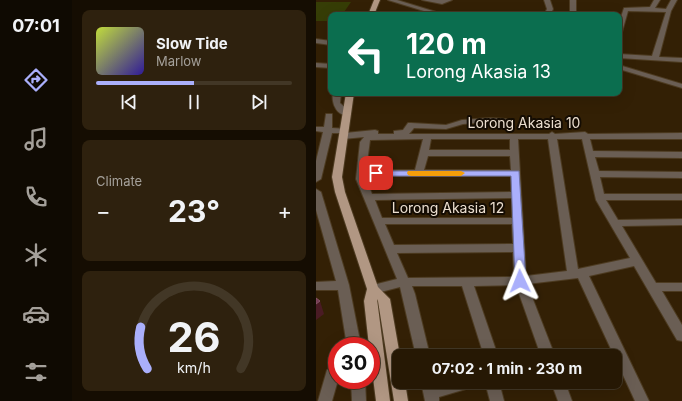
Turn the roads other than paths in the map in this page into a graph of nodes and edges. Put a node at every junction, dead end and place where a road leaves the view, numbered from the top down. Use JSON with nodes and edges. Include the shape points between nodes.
{"nodes":[{"id":1,"x":377,"y":0,"type":"edge"},
{"id":2,"x":391,"y":0,"type":"edge"},
{"id":3,"x":416,"y":0,"type":"edge"},
{"id":4,"x":425,"y":0,"type":"edge"},
{"id":5,"x":449,"y":0,"type":"edge"},
{"id":6,"x":548,"y":0,"type":"edge"},
{"id":7,"x":573,"y":0,"type":"edge"},
{"id":8,"x":657,"y":0,"type":"edge"},
{"id":9,"x":674,"y":0,"type":"edge"},
{"id":10,"x":408,"y":5,"type":"junction"},
{"id":11,"x":652,"y":9,"type":"junction"},
{"id":12,"x":426,"y":10,"type":"joint"},
{"id":13,"x":668,"y":11,"type":"junction"},
{"id":14,"x":372,"y":12,"type":"edge"},
{"id":15,"x":433,"y":12,"type":"edge"},
{"id":16,"x":549,"y":12,"type":"edge"},
{"id":17,"x":573,"y":12,"type":"edge"},
{"id":18,"x":622,"y":22,"type":"edge"},
{"id":19,"x":317,"y":42,"type":"edge"},
{"id":20,"x":328,"y":44,"type":"edge"},
{"id":21,"x":622,"y":56,"type":"edge"},
{"id":22,"x":655,"y":58,"type":"junction"},
{"id":23,"x":682,"y":60,"type":"edge"},
{"id":24,"x":316,"y":65,"type":"edge"},
{"id":25,"x":328,"y":66,"type":"edge"},
{"id":26,"x":622,"y":68,"type":"edge"},
{"id":27,"x":682,"y":86,"type":"edge"},
{"id":28,"x":336,"y":96,"type":"edge"},
{"id":29,"x":349,"y":96,"type":"edge"},
{"id":30,"x":346,"y":113,"type":"junction"},
{"id":31,"x":329,"y":116,"type":"dead end"},
{"id":32,"x":506,"y":121,"type":"dead end"},
{"id":33,"x":316,"y":129,"type":"edge"},
{"id":34,"x":328,"y":130,"type":"junction"},
{"id":35,"x":446,"y":131,"type":"junction"},
{"id":36,"x":343,"y":133,"type":"junction"},
{"id":37,"x":552,"y":135,"type":"junction"},
{"id":38,"x":585,"y":135,"type":"junction"},
{"id":39,"x":428,"y":136,"type":"junction"},
{"id":40,"x":514,"y":136,"type":"junction"},
{"id":41,"x":682,"y":136,"type":"edge"},
{"id":42,"x":424,"y":153,"type":"junction"},
{"id":43,"x":515,"y":153,"type":"junction"},
{"id":44,"x":590,"y":154,"type":"junction"},
{"id":45,"x":682,"y":155,"type":"edge"},
{"id":46,"x":361,"y":173,"type":"junction"},
{"id":47,"x":419,"y":173,"type":"junction"},
{"id":48,"x":516,"y":173,"type":"junction"},
{"id":49,"x":594,"y":174,"type":"junction"},
{"id":50,"x":682,"y":175,"type":"edge"},
{"id":51,"x":316,"y":178,"type":"edge"},
{"id":52,"x":316,"y":192,"type":"edge"},
{"id":53,"x":516,"y":196,"type":"junction"},
{"id":54,"x":368,"y":197,"type":"junction"},
{"id":55,"x":600,"y":197,"type":"junction"},
{"id":56,"x":682,"y":197,"type":"edge"},
{"id":57,"x":378,"y":221,"type":"junction"},
{"id":58,"x":518,"y":221,"type":"junction"},
{"id":59,"x":682,"y":222,"type":"edge"},
{"id":60,"x":615,"y":223,"type":"junction"},
{"id":61,"x":321,"y":228,"type":"edge"},
{"id":62,"x":519,"y":248,"type":"junction"},
{"id":63,"x":390,"y":249,"type":"junction"},
{"id":64,"x":637,"y":261,"type":"junction"},
{"id":65,"x":577,"y":273,"type":"junction"},
{"id":66,"x":520,"y":281,"type":"junction"},
{"id":67,"x":404,"y":282,"type":"junction"},
{"id":68,"x":467,"y":282,"type":"junction"},
{"id":69,"x":343,"y":285,"type":"junction"},
{"id":70,"x":316,"y":286,"type":"edge"},
{"id":71,"x":653,"y":287,"type":"junction"},
{"id":72,"x":682,"y":287,"type":"edge"},
{"id":73,"x":374,"y":288,"type":"junction"},
{"id":74,"x":682,"y":336,"type":"edge"},
{"id":75,"x":352,"y":337,"type":"edge"},
{"id":76,"x":372,"y":337,"type":"edge"},
{"id":77,"x":422,"y":349,"type":"edge"},
{"id":78,"x":489,"y":349,"type":"edge"},
{"id":79,"x":545,"y":349,"type":"edge"},
{"id":80,"x":380,"y":385,"type":"edge"},
{"id":81,"x":328,"y":389,"type":"edge"},
{"id":82,"x":358,"y":389,"type":"edge"},
{"id":83,"x":442,"y":389,"type":"edge"},
{"id":84,"x":494,"y":389,"type":"edge"},
{"id":85,"x":561,"y":389,"type":"edge"},
{"id":86,"x":430,"y":392,"type":"edge"},
{"id":87,"x":325,"y":401,"type":"edge"},
{"id":88,"x":359,"y":401,"type":"edge"},
{"id":89,"x":383,"y":401,"type":"edge"},
{"id":90,"x":401,"y":401,"type":"edge"},
{"id":91,"x":497,"y":401,"type":"edge"},
{"id":92,"x":565,"y":401,"type":"edge"},
{"id":93,"x":642,"y":401,"type":"edge"}],
"edges":[{"from":1,"to":14,"type":"main road"},
{"from":2,"to":10,"type":"street"},
{"from":3,"to":10,"type":"street"},
{"from":4,"to":5,"type":"street"},
{"from":6,"to":16,"type":"street"},
{"from":7,"to":17,"type":"street"},
{"from":8,"to":11,"type":"street"},
{"from":9,"to":13,"type":"street"},
{"from":10,"to":12,"type":"street"},
{"from":11,"to":13,"type":"street"},
{"from":11,"to":18,"type":"street","via":[[626,9]]},
{"from":12,"to":15,"type":"street"},
{"from":13,"to":22,"type":"street"},
{"from":19,"to":20,"type":"street"},
{"from":21,"to":22,"type":"street"},
{"from":22,"to":23,"type":"street"},
{"from":24,"to":25,"type":"street"},
{"from":26,"to":27,"type":"street"},
{"from":28,"to":30,"type":"street","via":[[337,107]]},
{"from":29,"to":30,"type":"main road"},
{"from":30,"to":36,"type":"main road"},
{"from":31,"to":34,"type":"street"},
{"from":32,"to":35,"type":"street","via":[[462,122]]},
{"from":33,"to":34,"type":"street"},
{"from":34,"to":36,"type":"street"},
{"from":34,"to":51,"type":"street"},
{"from":35,"to":36,"type":"street","via":[[411,125],[406,133]]},
{"from":35,"to":39,"type":"street","name":"Lorong Akasia 10"},
{"from":35,"to":40,"type":"street","name":"Lorong Akasia 10"},
{"from":36,"to":73,"type":"main road","via":[[337,176],[340,192]]},
{"from":37,"to":38,"type":"street","name":"Lorong Akasia 10"},
{"from":37,"to":40,"type":"street","name":"Lorong Akasia 10"},
{"from":37,"to":65,"type":"street"},
{"from":38,"to":41,"type":"street","name":"Lorong Akasia 10"},
{"from":38,"to":44,"type":"street"},
{"from":39,"to":42,"type":"street"},
{"from":39,"to":46,"type":"street","name":"Lorong Akasia 10","via":[[367,138],[364,142]]},
{"from":40,"to":43,"type":"street"},
{"from":42,"to":43,"type":"street"},
{"from":42,"to":47,"type":"street"},
{"from":43,"to":48,"type":"street"},
{"from":44,"to":45,"type":"street"},
{"from":44,"to":49,"type":"street"},
{"from":46,"to":47,"type":"street"},
{"from":46,"to":54,"type":"street"},
{"from":47,"to":48,"type":"street"},
{"from":48,"to":53,"type":"street"},
{"from":49,"to":50,"type":"street"},
{"from":49,"to":55,"type":"street"},
{"from":52,"to":61,"type":"street"},
{"from":53,"to":54,"type":"street"},
{"from":53,"to":58,"type":"street"},
{"from":54,"to":57,"type":"street"},
{"from":55,"to":56,"type":"street"},
{"from":55,"to":60,"type":"street"},
{"from":57,"to":58,"type":"street","name":"Lorong Akasia 12"},
{"from":57,"to":63,"type":"street"},
{"from":58,"to":62,"type":"street"},
{"from":59,"to":60,"type":"street"},
{"from":60,"to":64,"type":"street"},
{"from":61,"to":69,"type":"street"},
{"from":62,"to":63,"type":"street"},
{"from":62,"to":66,"type":"street"},
{"from":63,"to":67,"type":"street"},
{"from":64,"to":65,"type":"street"},
{"from":64,"to":71,"type":"street"},
{"from":65,"to":66,"type":"street"},
{"from":65,"to":93,"type":"street"},
{"from":66,"to":68,"type":"street"},
{"from":66,"to":79,"type":"street"},
{"from":67,"to":68,"type":"street"},
{"from":67,"to":73,"type":"street"},
{"from":67,"to":77,"type":"street","via":[[410,294]]},
{"from":68,"to":78,"type":"street"},
{"from":69,"to":70,"type":"street"},
{"from":69,"to":75,"type":"street"},
{"from":71,"to":72,"type":"street"},
{"from":71,"to":74,"type":"street"},
{"from":73,"to":76,"type":"main road","via":[[370,301]]},
{"from":73,"to":90,"type":"main road","via":[[384,300]]},
{"from":80,"to":89,"type":"main road"},
{"from":81,"to":87,"type":"street"},
{"from":82,"to":88,"type":"street"},
{"from":83,"to":86,"type":"street"},
{"from":84,"to":91,"type":"street"},
{"from":85,"to":92,"type":"street"}]}
